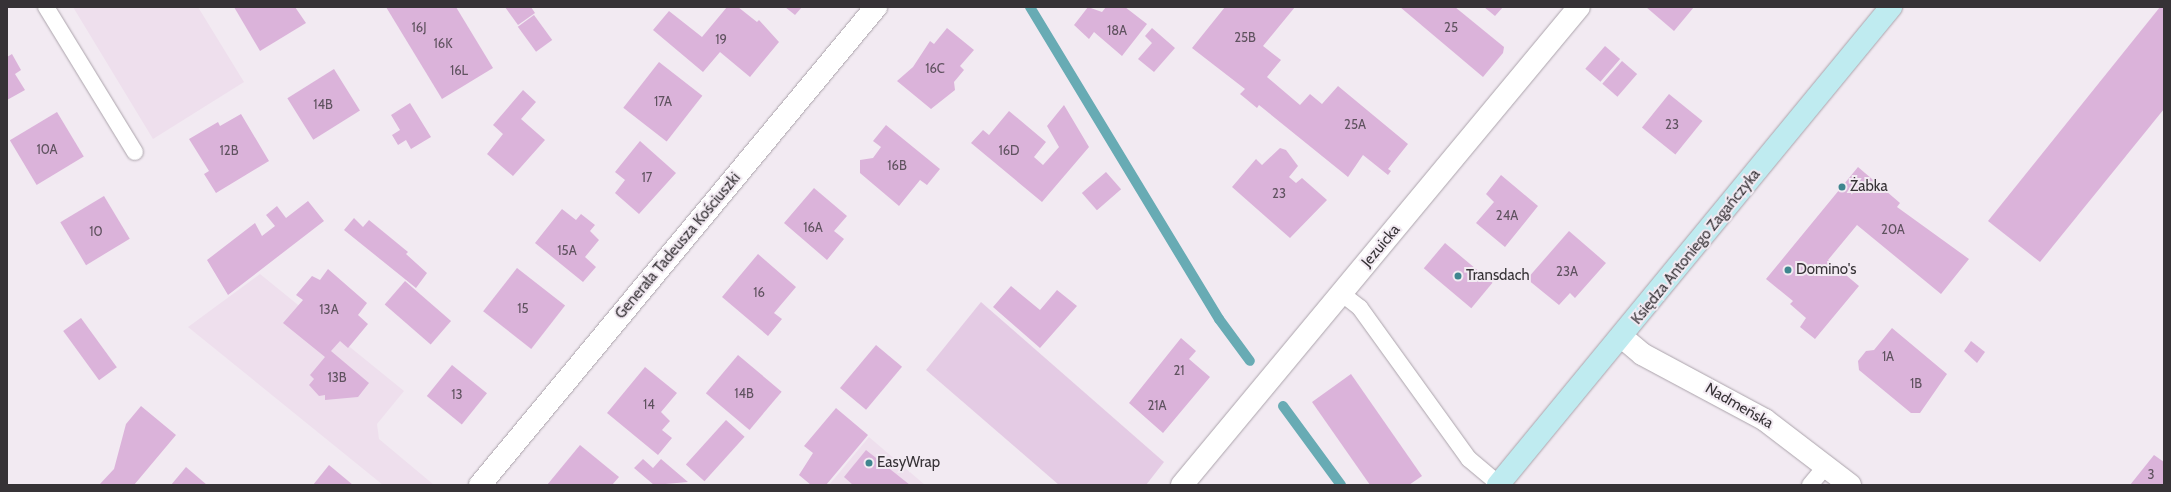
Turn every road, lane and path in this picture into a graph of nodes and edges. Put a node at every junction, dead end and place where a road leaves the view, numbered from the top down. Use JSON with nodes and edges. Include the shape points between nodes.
{"nodes":[{"id":1,"x":46,"y":7,"type":"edge"},
{"id":2,"x":876,"y":7,"type":"edge"},
{"id":3,"x":1579,"y":7,"type":"edge"},
{"id":4,"x":1891,"y":7,"type":"edge"},
{"id":5,"x":135,"y":152,"type":"dead end"},
{"id":6,"x":1342,"y":293,"type":"junction"},
{"id":7,"x":1622,"y":337,"type":"junction"},
{"id":8,"x":1826,"y":466,"type":"junction"},
{"id":9,"x":1499,"y":484,"type":"edge"},
{"id":10,"x":480,"y":485,"type":"edge"},
{"id":11,"x":1182,"y":485,"type":"edge"},
{"id":12,"x":1810,"y":485,"type":"edge"},
{"id":13,"x":1850,"y":485,"type":"edge"}],
"edges":[{"from":1,"to":5,"type":"lane"},
{"from":2,"to":10,"type":"street","name":"Generała Tadeusza Kościuszki"},
{"from":3,"to":6,"type":"street","name":"Jezuicka"},
{"from":4,"to":7,"type":"street","name":"Księdza Antoniego Zagańczyka"},
{"from":6,"to":9,"type":"lane","via":[[1360,308],[1469,459]]},
{"from":6,"to":11,"type":"street","name":"Jezuicka"},
{"from":7,"to":8,"type":"street","name":"Nadmeńska","via":[[1642,354],[1765,420]]},
{"from":7,"to":9,"type":"street","name":"Księdza Antoniego Zagańczyka"},
{"from":8,"to":12,"type":"lane"},
{"from":8,"to":13,"type":"street","name":"Nadmeńska"}]}
